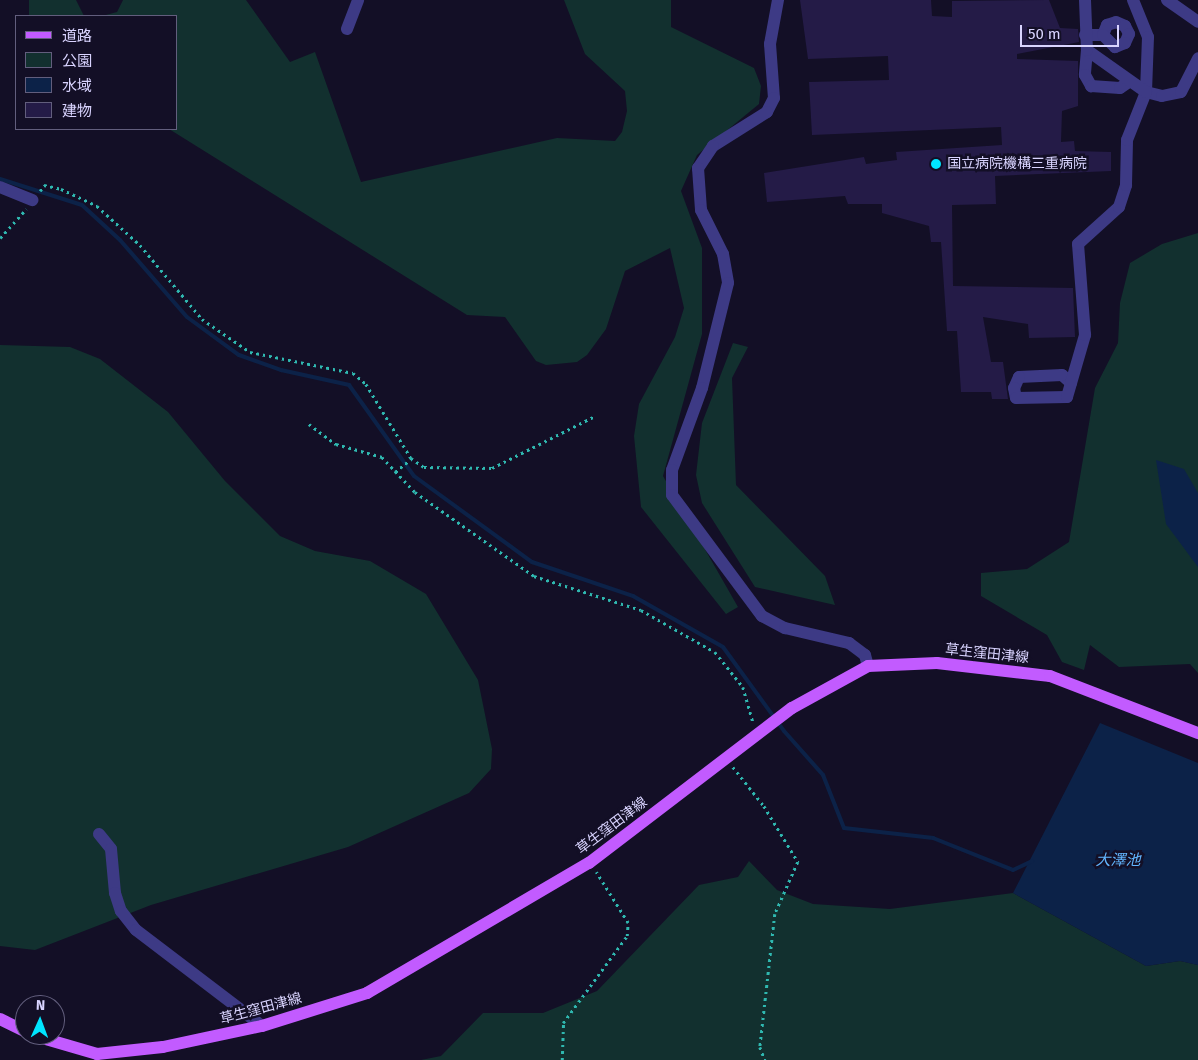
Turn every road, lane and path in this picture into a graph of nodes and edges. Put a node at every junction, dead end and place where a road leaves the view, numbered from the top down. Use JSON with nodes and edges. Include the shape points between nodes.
{"nodes":[{"id":1,"x":358,"y":0,"type":"edge"},
{"id":2,"x":778,"y":0,"type":"edge"},
{"id":3,"x":1085,"y":0,"type":"edge"},
{"id":4,"x":1132,"y":0,"type":"edge"},
{"id":5,"x":1167,"y":0,"type":"edge"},
{"id":6,"x":1198,"y":22,"type":"edge"},
{"id":7,"x":347,"y":29,"type":"dead end"},
{"id":8,"x":1103,"y":35,"type":"dead end"},
{"id":9,"x":1085,"y":36,"type":"junction"},
{"id":10,"x":1087,"y":50,"type":"junction"},
{"id":11,"x":1198,"y":58,"type":"edge"},
{"id":12,"x":1129,"y":82,"type":"junction"},
{"id":13,"x":1146,"y":92,"type":"junction"},
{"id":14,"x":44,"y":186,"type":"dead end"},
{"id":15,"x":0,"y":187,"type":"edge"},
{"id":16,"x":33,"y":200,"type":"joint"},
{"id":17,"x":0,"y":238,"type":"edge"},
{"id":18,"x":1071,"y":383,"type":"dead end"},
{"id":19,"x":595,"y":416,"type":"dead end"},
{"id":20,"x":309,"y":424,"type":"dead end"},
{"id":21,"x":411,"y":458,"type":"junction"},
{"id":22,"x":395,"y":472,"type":"junction"},
{"id":23,"x":868,"y":666,"type":"junction"},
{"id":24,"x":764,"y":728,"type":"junction"},
{"id":25,"x":1198,"y":733,"type":"edge"},
{"id":26,"x":726,"y":758,"type":"junction"},
{"id":27,"x":99,"y":834,"type":"dead end"},
{"id":28,"x":589,"y":863,"type":"junction"},
{"id":29,"x":0,"y":1019,"type":"edge"},
{"id":30,"x":15,"y":1026,"type":"edge"},
{"id":31,"x":262,"y":1026,"type":"junction"},
{"id":32,"x":65,"y":1045,"type":"edge"},
{"id":33,"x":562,"y":1060,"type":"edge"},
{"id":34,"x":764,"y":1060,"type":"edge"}],
"edges":[{"from":1,"to":7,"type":"street"},
{"from":2,"to":23,"type":"street","via":[[770,44],[774,98],[767,112],[713,146],[698,168],[701,210],[723,254],[728,283],[702,388],[672,470],[672,494],[762,616],[785,628],[850,643],[865,655]]},
{"from":3,"to":9,"type":"street"},
{"from":4,"to":13,"type":"street","via":[[1148,37]]},
{"from":5,"to":6,"type":"street"},
{"from":8,"to":9,"type":"street"},
{"from":9,"to":10,"type":"street"},
{"from":10,"to":12,"type":"street"},
{"from":10,"to":12,"type":"street","via":[[1088,84],[1102,89]]},
{"from":11,"to":13,"type":"street","via":[[1181,92],[1162,96]]},
{"from":12,"to":13,"type":"street"},
{"from":13,"to":18,"type":"street","via":[[1127,140],[1126,186],[1119,207],[1078,244],[1085,335]]},
{"from":14,"to":21,"type":"path","via":[[79,195],[97,206],[140,245],[202,319],[250,352],[353,373],[366,384]]},
{"from":15,"to":16,"type":"street"},
{"from":16,"to":17,"type":"path"},
{"from":19,"to":21,"type":"path","via":[[492,468],[438,470]]},
{"from":20,"to":22,"type":"path","via":[[336,444],[382,457]]},
{"from":21,"to":22,"type":"path"},
{"from":22,"to":24,"type":"path","via":[[415,492],[534,576],[641,610],[715,652],[743,687]]},
{"from":23,"to":24,"type":"main road","name":"草生窪田津線"},
{"from":23,"to":25,"type":"main road","name":"草生窪田津線","via":[[937,663],[1050,676]]},
{"from":24,"to":26,"type":"main road","name":"草生窪田津線"},
{"from":26,"to":28,"type":"main road","name":"草生窪田津線"},
{"from":26,"to":34,"type":"path","via":[[764,806],[798,862],[775,914],[760,1047]]},
{"from":27,"to":31,"type":"street","via":[[111,849],[115,893],[122,911],[136,930]]},
{"from":28,"to":31,"type":"main road","name":"草生窪田津線","via":[[367,993]]},
{"from":28,"to":33,"type":"path","via":[[628,923],[627,936],[564,1023]]},
{"from":29,"to":30,"type":"main road"},
{"from":31,"to":32,"type":"main road","name":"草生窪田津線","via":[[163,1048],[97,1054]]}]}
